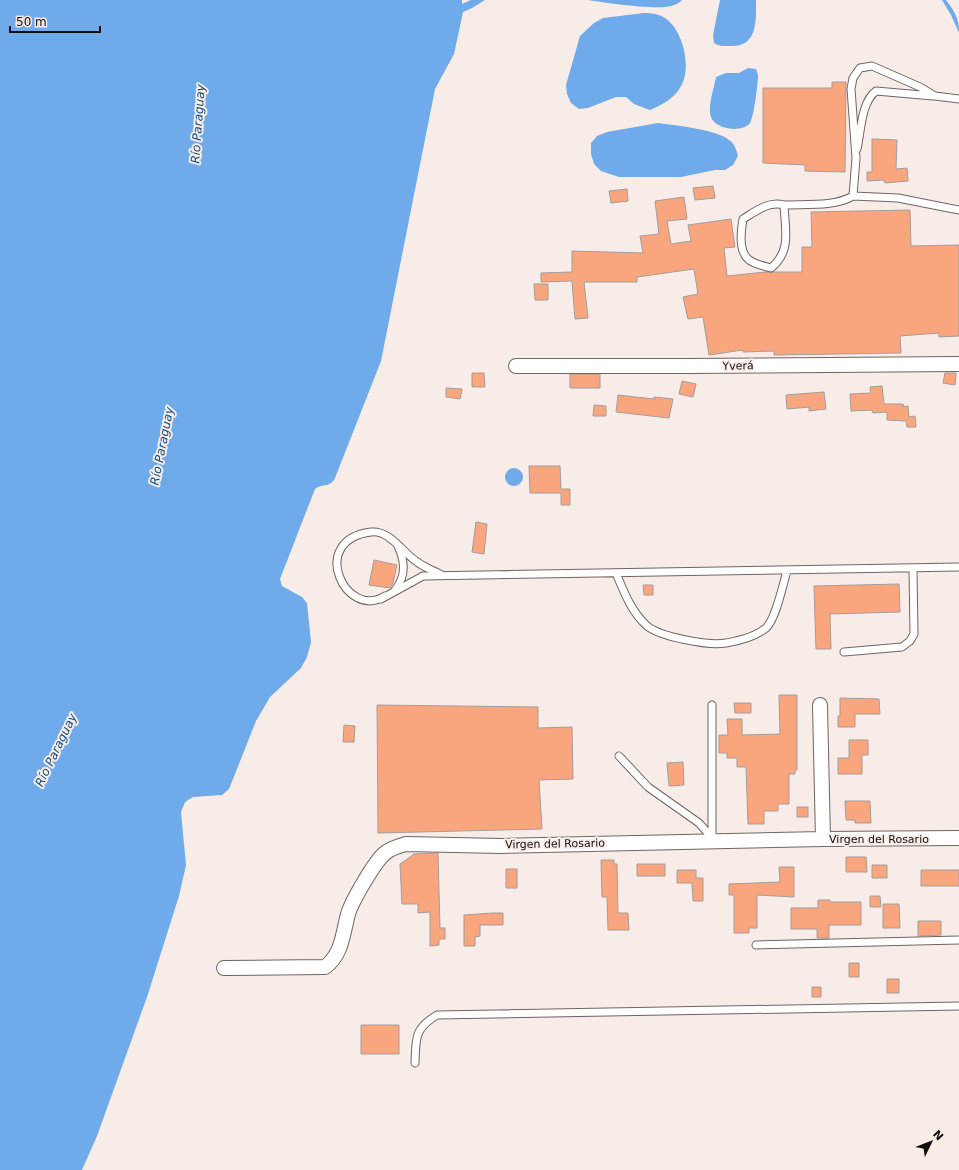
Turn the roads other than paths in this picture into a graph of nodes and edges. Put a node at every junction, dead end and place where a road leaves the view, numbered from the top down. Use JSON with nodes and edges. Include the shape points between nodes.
{"nodes":[{"id":1,"x":935,"y":96,"type":"junction"},
{"id":2,"x":959,"y":100,"type":"edge"},
{"id":3,"x":856,"y":158,"type":"junction"},
{"id":4,"x":854,"y":196,"type":"junction"},
{"id":5,"x":784,"y":205,"type":"junction"},
{"id":6,"x":959,"y":210,"type":"edge"},
{"id":7,"x":959,"y":364,"type":"edge"},
{"id":8,"x":516,"y":366,"type":"dead end"},
{"id":9,"x":397,"y":544,"type":"junction"},
{"id":10,"x":959,"y":567,"type":"edge"},
{"id":11,"x":913,"y":569,"type":"junction"},
{"id":12,"x":787,"y":571,"type":"junction"},
{"id":13,"x":616,"y":573,"type":"junction"},
{"id":14,"x":442,"y":575,"type":"junction"},
{"id":15,"x":381,"y":599,"type":"junction"},
{"id":16,"x":844,"y":652,"type":"dead end"},
{"id":17,"x":712,"y":705,"type":"dead end"},
{"id":18,"x":820,"y":705,"type":"dead end"},
{"id":19,"x":619,"y":756,"type":"dead end"},
{"id":20,"x":959,"y":838,"type":"edge"},
{"id":21,"x":823,"y":839,"type":"junction"},
{"id":22,"x":712,"y":840,"type":"junction"},
{"id":23,"x":959,"y":940,"type":"edge"},
{"id":24,"x":756,"y":945,"type":"dead end"},
{"id":25,"x":224,"y":968,"type":"dead end"},
{"id":26,"x":959,"y":1006,"type":"edge"},
{"id":27,"x":415,"y":1063,"type":"dead end"}],
"edges":[{"from":1,"to":2,"type":"lane"},
{"from":1,"to":3,"type":"lane","via":[[885,91],[876,91],[870,95]]},
{"from":1,"to":3,"type":"lane","via":[[872,66],[860,68],[852,78],[851,89]]},
{"from":3,"to":4,"type":"lane"},
{"from":4,"to":5,"type":"lane","via":[[834,203]]},
{"from":4,"to":6,"type":"lane","via":[[898,198]]},
{"from":5,"to":5,"type":"lane","via":[[765,205],[743,219],[741,232],[744,253],[748,259],[771,268],[780,261],[787,240]]},
{"from":7,"to":8,"type":"street","name":"Yverá"},
{"from":9,"to":14,"type":"lane","via":[[415,561]]},
{"from":9,"to":15,"type":"lane","via":[[403,556],[404,573],[396,590]]},
{"from":9,"to":15,"type":"lane","via":[[375,532],[357,534],[345,542],[337,558],[336,571],[344,588],[358,598]]},
{"from":10,"to":11,"type":"lane"},
{"from":11,"to":12,"type":"lane"},
{"from":11,"to":16,"type":"lane","via":[[914,634],[910,642],[902,646]]},
{"from":12,"to":13,"type":"lane"},
{"from":12,"to":13,"type":"lane","via":[[773,616],[766,627],[752,635],[724,643],[691,641],[664,635],[648,627],[626,600]]},
{"from":13,"to":14,"type":"lane"},
{"from":14,"to":15,"type":"lane","via":[[423,576]]},
{"from":17,"to":22,"type":"lane"},
{"from":18,"to":21,"type":"street"},
{"from":19,"to":22,"type":"lane","via":[[648,787],[699,823]]},
{"from":20,"to":21,"type":"street","name":"Virgen del Rosario"},
{"from":21,"to":22,"type":"street","name":"Virgen del Rosario"},
{"from":22,"to":25,"type":"street","name":"Virgen del Rosario","via":[[502,846],[396,846],[384,854],[348,912],[342,942],[333,961],[325,966]]},
{"from":23,"to":24,"type":"lane"},
{"from":26,"to":27,"type":"lane","via":[[437,1015],[424,1023],[416,1036]]}]}
